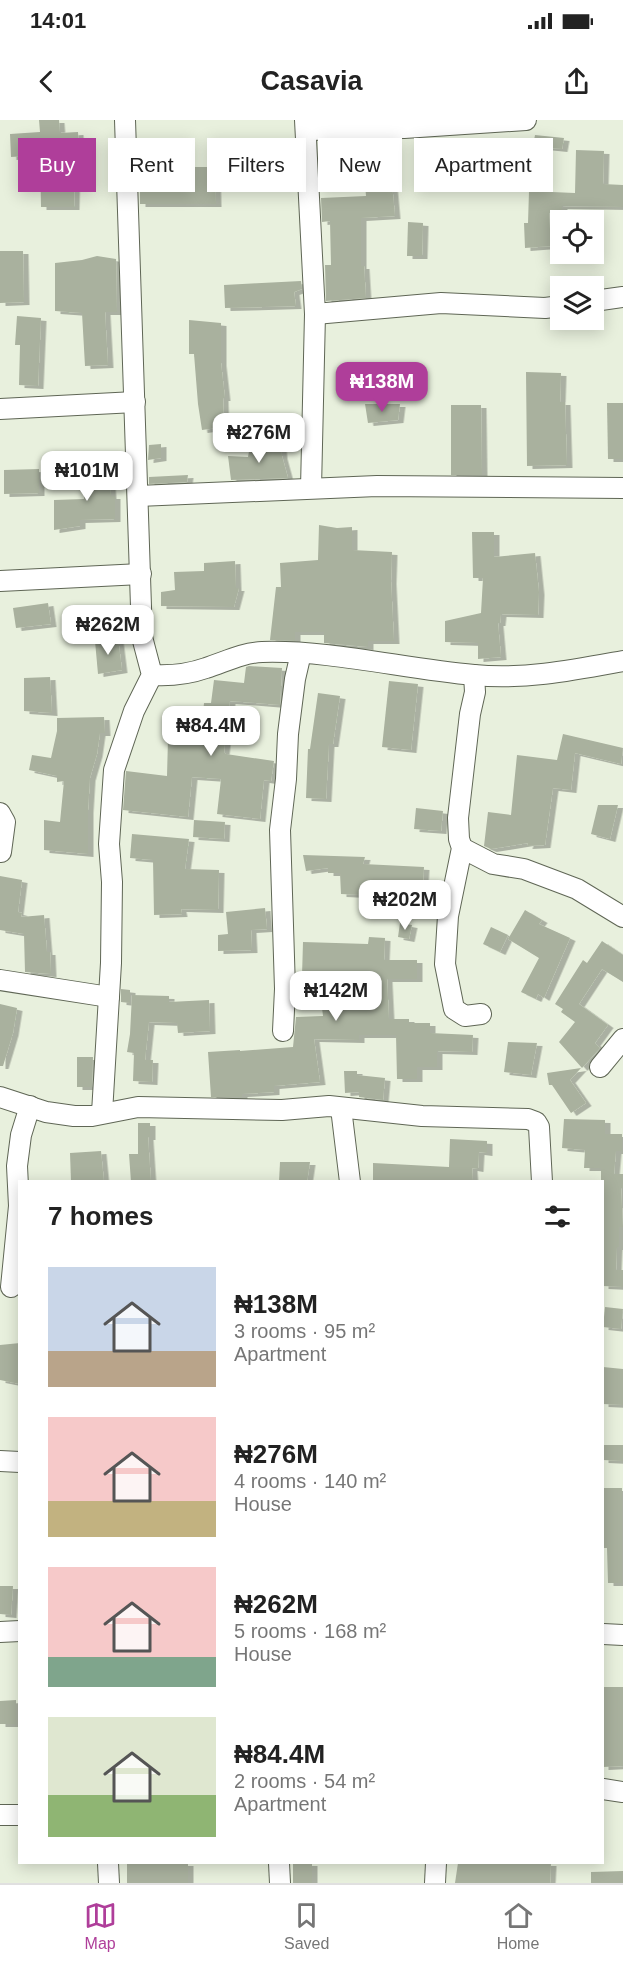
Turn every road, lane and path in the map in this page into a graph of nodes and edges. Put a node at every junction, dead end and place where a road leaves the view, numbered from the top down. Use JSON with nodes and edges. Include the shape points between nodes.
{"nodes":[{"id":1,"x":125,"y":120,"type":"edge"},
{"id":2,"x":526,"y":120,"type":"edge"},
{"id":3,"x":306,"y":125,"type":"edge"},
{"id":4,"x":623,"y":297,"type":"edge"},
{"id":5,"x":604,"y":300,"type":"edge"},
{"id":6,"x":550,"y":307,"type":"edge"},
{"id":7,"x":315,"y":314,"type":"junction"},
{"id":8,"x":135,"y":402,"type":"junction"},
{"id":9,"x":0,"y":409,"type":"edge"},
{"id":10,"x":311,"y":488,"type":"junction"},
{"id":11,"x":623,"y":488,"type":"edge"},
{"id":12,"x":138,"y":496,"type":"junction"},
{"id":13,"x":141,"y":574,"type":"junction"},
{"id":14,"x":0,"y":581,"type":"edge"},
{"id":15,"x":301,"y":653,"type":"junction"},
{"id":16,"x":623,"y":661,"type":"edge"},
{"id":17,"x":152,"y":675,"type":"junction"},
{"id":18,"x":474,"y":675,"type":"junction"},
{"id":19,"x":0,"y":813,"type":"edge"},
{"id":20,"x":462,"y":848,"type":"junction"},
{"id":21,"x":1,"y":852,"type":"edge"},
{"id":22,"x":623,"y":917,"type":"edge"},
{"id":23,"x":0,"y":980,"type":"edge"},
{"id":24,"x":109,"y":997,"type":"junction"},
{"id":25,"x":481,"y":1014,"type":"dead end"},
{"id":26,"x":283,"y":1031,"type":"dead end"},
{"id":27,"x":623,"y":1039,"type":"edge"},
{"id":28,"x":600,"y":1067,"type":"dead end"},
{"id":29,"x":0,"y":1097,"type":"edge"},
{"id":30,"x":30,"y":1106,"type":"junction"},
{"id":31,"x":341,"y":1108,"type":"junction"},
{"id":32,"x":102,"y":1113,"type":"junction"},
{"id":33,"x":350,"y":1180,"type":"edge"},
{"id":34,"x":542,"y":1180,"type":"edge"},
{"id":35,"x":18,"y":1186,"type":"edge"},
{"id":36,"x":18,"y":1215,"type":"edge"},
{"id":37,"x":10,"y":1287,"type":"edge"},
{"id":38,"x":0,"y":1461,"type":"edge"},
{"id":39,"x":18,"y":1462,"type":"edge"},
{"id":40,"x":18,"y":1631,"type":"edge"},
{"id":41,"x":0,"y":1632,"type":"edge"},
{"id":42,"x":604,"y":1634,"type":"edge"},
{"id":43,"x":623,"y":1635,"type":"edge"},
{"id":44,"x":604,"y":1789,"type":"edge"},
{"id":45,"x":623,"y":1792,"type":"edge"},
{"id":46,"x":0,"y":1815,"type":"edge"},
{"id":47,"x":18,"y":1815,"type":"edge"},
{"id":48,"x":108,"y":1864,"type":"edge"},
{"id":49,"x":279,"y":1864,"type":"edge"},
{"id":50,"x":436,"y":1864,"type":"edge"},
{"id":51,"x":109,"y":1883,"type":"edge"},
{"id":52,"x":280,"y":1883,"type":"edge"},
{"id":53,"x":435,"y":1883,"type":"edge"}],
"edges":[{"from":1,"to":8,"type":"street"},
{"from":2,"to":3,"type":"street","via":[[404,128]]},
{"from":3,"to":7,"type":"street"},
{"from":4,"to":5,"type":"street"},
{"from":6,"to":7,"type":"street","via":[[441,303]]},
{"from":7,"to":10,"type":"street"},
{"from":8,"to":9,"type":"street"},
{"from":8,"to":12,"type":"street"},
{"from":10,"to":11,"type":"street"},
{"from":10,"to":12,"type":"street"},
{"from":12,"to":13,"type":"street"},
{"from":13,"to":14,"type":"street"},
{"from":13,"to":17,"type":"street","via":[[142,637]]},
{"from":15,"to":17,"type":"street","via":[[238,655],[204,669]]},
{"from":15,"to":18,"type":"street"},
{"from":15,"to":26,"type":"street","via":[[288,734],[280,830]]},
{"from":16,"to":18,"type":"street","via":[[512,677]]},
{"from":17,"to":24,"type":"street","via":[[134,711],[114,770],[109,844]]},
{"from":18,"to":20,"type":"street","via":[[458,818]]},
{"from":19,"to":21,"type":"street","via":[[5,822]]},
{"from":20,"to":22,"type":"street","via":[[493,864],[524,869],[577,889]]},
{"from":20,"to":25,"type":"street","via":[[448,916],[445,964],[454,1009],[465,1016]]},
{"from":23,"to":24,"type":"street"},
{"from":24,"to":32,"type":"street"},
{"from":27,"to":28,"type":"street"},
{"from":29,"to":30,"type":"street"},
{"from":30,"to":32,"type":"street","via":[[74,1116]]},
{"from":30,"to":35,"type":"street","via":[[21,1135]]},
{"from":31,"to":32,"type":"street","via":[[138,1107]]},
{"from":31,"to":33,"type":"street"},
{"from":31,"to":34,"type":"street","via":[[532,1120],[539,1127]]},
{"from":36,"to":37,"type":"street"},
{"from":38,"to":39,"type":"street"},
{"from":40,"to":41,"type":"street"},
{"from":42,"to":43,"type":"street"},
{"from":44,"to":45,"type":"street"},
{"from":46,"to":47,"type":"street"},
{"from":48,"to":51,"type":"street"},
{"from":49,"to":52,"type":"street"},
{"from":50,"to":53,"type":"street"}]}
